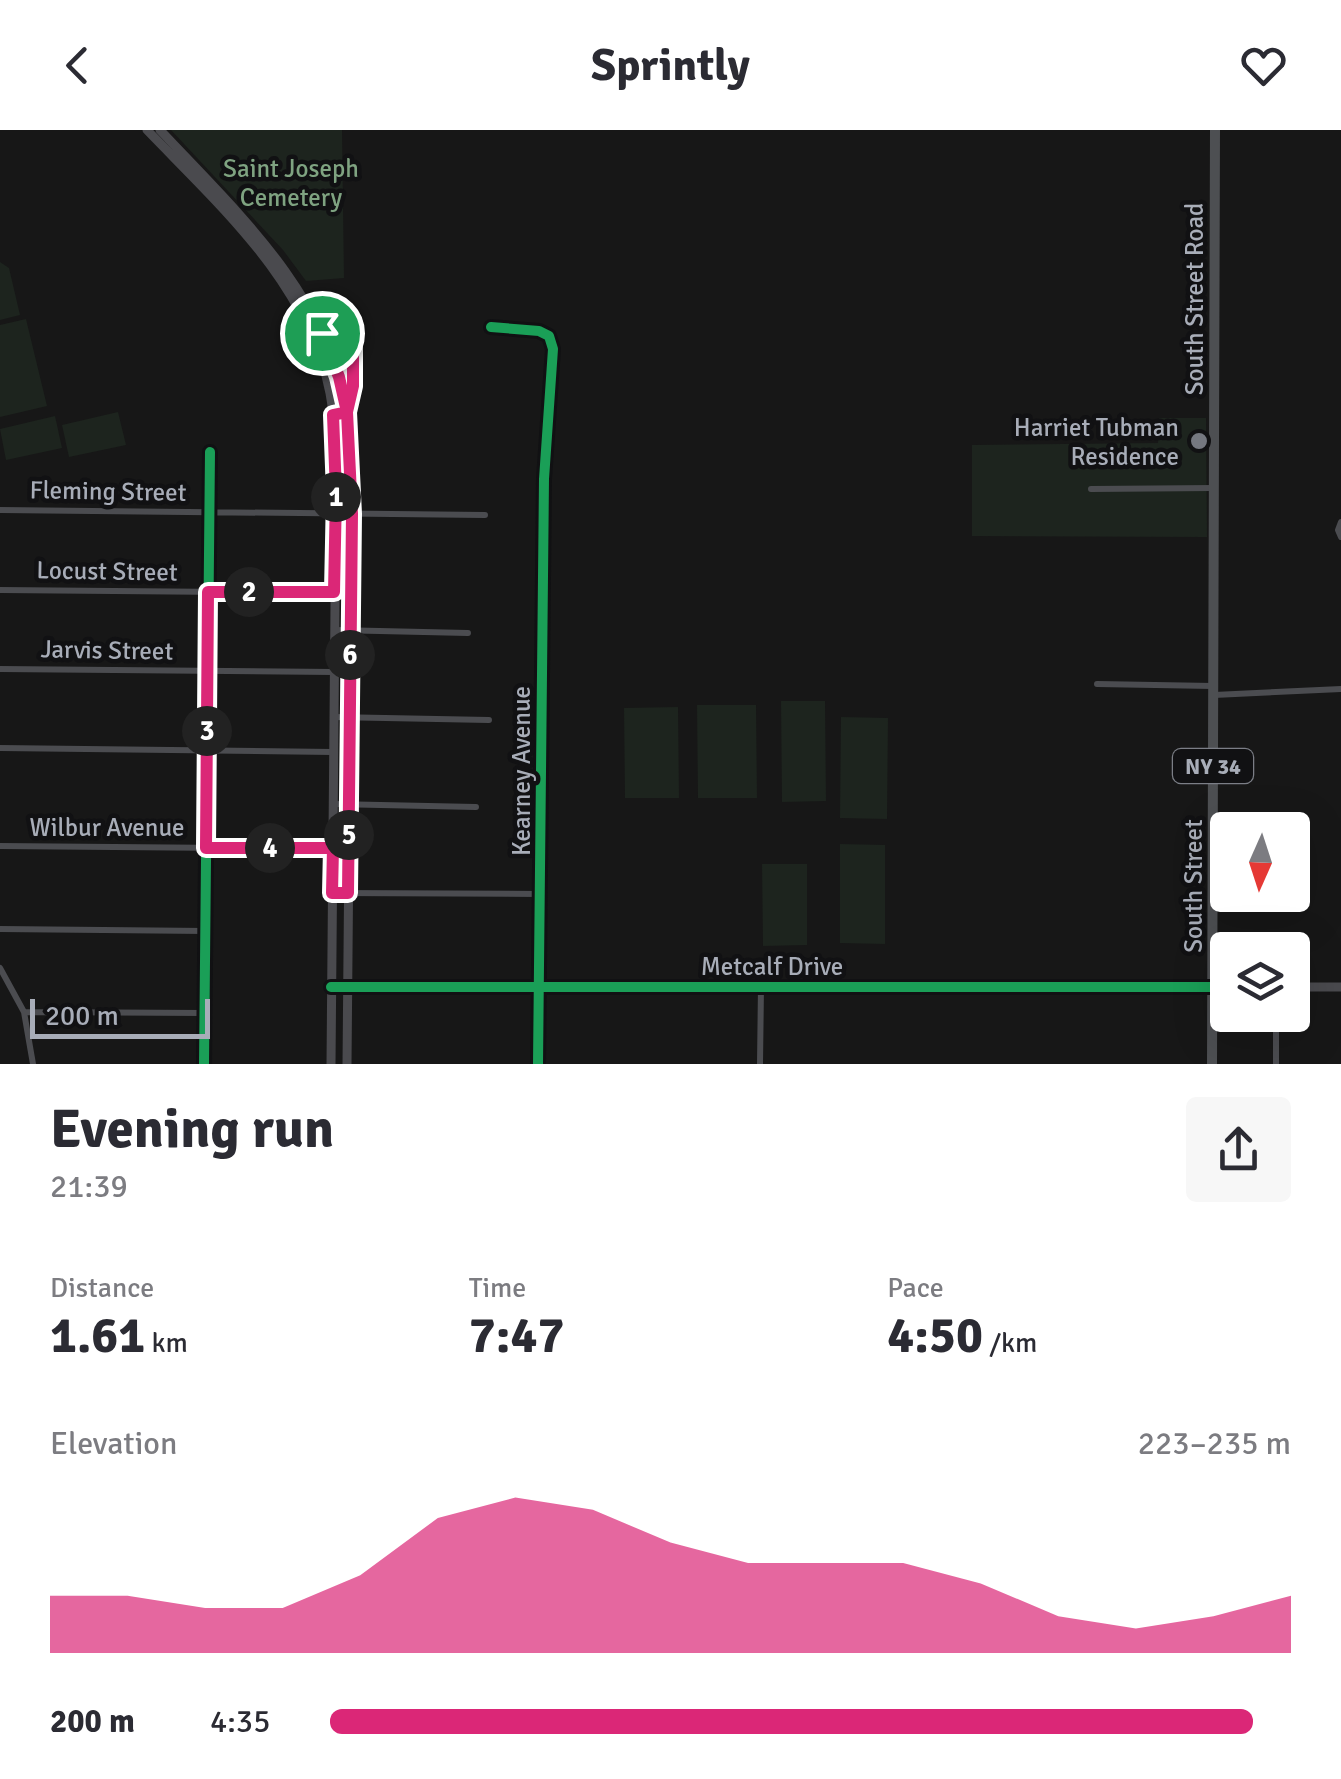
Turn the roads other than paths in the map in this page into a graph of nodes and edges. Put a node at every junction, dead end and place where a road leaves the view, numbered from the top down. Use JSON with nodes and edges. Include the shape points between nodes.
{"nodes":[{"id":1,"x":147,"y":130,"type":"edge"},
{"id":2,"x":160,"y":130,"type":"edge"},
{"id":3,"x":1215,"y":130,"type":"edge"},
{"id":4,"x":491,"y":326,"type":"dead end"},
{"id":5,"x":322,"y":333,"type":"junction"},
{"id":6,"x":347,"y":412,"type":"junction"},
{"id":7,"x":333,"y":415,"type":"junction"},
{"id":8,"x":210,"y":452,"type":"dead end"},
{"id":9,"x":1213,"y":468,"type":"joint"},
{"id":10,"x":1213,"y":488,"type":"junction"},
{"id":11,"x":1092,"y":490,"type":"dead end"},
{"id":12,"x":0,"y":510,"type":"edge"},
{"id":13,"x":210,"y":512,"type":"junction"},
{"id":14,"x":336,"y":513,"type":"junction"},
{"id":15,"x":352,"y":514,"type":"junction"},
{"id":16,"x":485,"y":515,"type":"dead end"},
{"id":17,"x":1341,"y":522,"type":"edge"},
{"id":18,"x":1341,"y":537,"type":"edge"},
{"id":19,"x":0,"y":590,"type":"edge"},
{"id":20,"x":208,"y":592,"type":"junction"},
{"id":21,"x":334,"y":592,"type":"junction"},
{"id":22,"x":334,"y":630,"type":"junction"},
{"id":23,"x":350,"y":630,"type":"junction"},
{"id":24,"x":468,"y":633,"type":"dead end"},
{"id":25,"x":0,"y":669,"type":"edge"},
{"id":26,"x":208,"y":671,"type":"junction"},
{"id":27,"x":334,"y":672,"type":"junction"},
{"id":28,"x":1096,"y":684,"type":"dead end"},
{"id":29,"x":1341,"y":689,"type":"edge"},
{"id":30,"x":1213,"y":690,"type":"junction"},
{"id":31,"x":334,"y":717,"type":"junction"},
{"id":32,"x":350,"y":718,"type":"junction"},
{"id":33,"x":489,"y":720,"type":"dead end"},
{"id":34,"x":0,"y":748,"type":"edge"},
{"id":35,"x":207,"y":750,"type":"junction"},
{"id":36,"x":333,"y":752,"type":"junction"},
{"id":37,"x":333,"y":804,"type":"junction"},
{"id":38,"x":349,"y":805,"type":"junction"},
{"id":39,"x":476,"y":807,"type":"dead end"},
{"id":40,"x":0,"y":846,"type":"edge"},
{"id":41,"x":206,"y":848,"type":"junction"},
{"id":42,"x":333,"y":848,"type":"junction"},
{"id":43,"x":332,"y":893,"type":"junction"},
{"id":44,"x":348,"y":893,"type":"junction"},
{"id":45,"x":540,"y":894,"type":"junction"},
{"id":46,"x":0,"y":929,"type":"edge"},
{"id":47,"x":206,"y":931,"type":"junction"},
{"id":48,"x":1212,"y":932,"type":"edge"},
{"id":49,"x":0,"y":968,"type":"edge"},
{"id":50,"x":347,"y":985,"type":"junction"},
{"id":51,"x":540,"y":986,"type":"junction"},
{"id":52,"x":760,"y":986,"type":"junction"},
{"id":53,"x":332,"y":987,"type":"junction"},
{"id":54,"x":1210,"y":987,"type":"edge"},
{"id":55,"x":1310,"y":987,"type":"edge"},
{"id":56,"x":1341,"y":987,"type":"edge"},
{"id":57,"x":24,"y":1012,"type":"junction"},
{"id":58,"x":204,"y":1013,"type":"junction"},
{"id":59,"x":1212,"y":1032,"type":"edge"},
{"id":60,"x":1276,"y":1032,"type":"edge"},
{"id":61,"x":33,"y":1064,"type":"edge"},
{"id":62,"x":204,"y":1064,"type":"edge"},
{"id":63,"x":331,"y":1064,"type":"edge"},
{"id":64,"x":346,"y":1064,"type":"edge"},
{"id":65,"x":538,"y":1064,"type":"edge"},
{"id":66,"x":760,"y":1064,"type":"edge"},
{"id":67,"x":1212,"y":1064,"type":"edge"},
{"id":68,"x":1276,"y":1064,"type":"edge"}],
"edges":[{"from":1,"to":7,"type":"main road","via":[[282,278],[312,336]]},
{"from":2,"to":5,"type":"main road","via":[[278,258]]},
{"from":3,"to":9,"type":"main road","name":"South Street Road","number":"NY 34"},
{"from":4,"to":45,"type":"street","name":"Kearney Avenue","via":[[539,331],[553,348],[544,479]]},
{"from":5,"to":6,"type":"main road"},
{"from":5,"to":6,"type":"street","via":[[353,324]]},
{"from":6,"to":7,"type":"street"},
{"from":6,"to":15,"type":"main road"},
{"from":7,"to":14,"type":"main road"},
{"from":8,"to":13,"type":"street"},
{"from":9,"to":10,"type":"main road","name":"South Street","number":"NY 34"},
{"from":10,"to":11,"type":"street"},
{"from":10,"to":30,"type":"main road","name":"South Street","number":"NY 34"},
{"from":12,"to":13,"type":"street","name":"Fleming Street"},
{"from":13,"to":14,"type":"street","name":"Fleming Street"},
{"from":13,"to":20,"type":"street"},
{"from":14,"to":15,"type":"street","name":"Fleming Street"},
{"from":14,"to":21,"type":"main road"},
{"from":15,"to":16,"type":"street","name":"Fleming Street"},
{"from":15,"to":23,"type":"main road"},
{"from":17,"to":18,"type":"street"},
{"from":19,"to":20,"type":"street","name":"Locust Street"},
{"from":20,"to":21,"type":"street","name":"Locust Street"},
{"from":20,"to":26,"type":"street"},
{"from":21,"to":22,"type":"main road"},
{"from":22,"to":23,"type":"street"},
{"from":22,"to":27,"type":"main road"},
{"from":23,"to":24,"type":"street"},
{"from":23,"to":32,"type":"main road"},
{"from":25,"to":26,"type":"street","name":"Jarvis Street"},
{"from":26,"to":27,"type":"street","name":"Jarvis Street"},
{"from":26,"to":35,"type":"street"},
{"from":27,"to":31,"type":"main road"},
{"from":28,"to":30,"type":"street"},
{"from":29,"to":30,"type":"street"},
{"from":30,"to":48,"type":"main road","name":"South Street","number":"NY 34"},
{"from":31,"to":32,"type":"street"},
{"from":31,"to":36,"type":"main road"},
{"from":32,"to":33,"type":"street"},
{"from":32,"to":38,"type":"main road"},
{"from":34,"to":35,"type":"street"},
{"from":35,"to":36,"type":"street"},
{"from":35,"to":41,"type":"street"},
{"from":36,"to":37,"type":"main road"},
{"from":37,"to":38,"type":"street"},
{"from":37,"to":42,"type":"main road"},
{"from":38,"to":39,"type":"street"},
{"from":38,"to":44,"type":"main road"},
{"from":40,"to":41,"type":"street","name":"Wilbur Avenue"},
{"from":41,"to":42,"type":"street","name":"Wilbur Avenue"},
{"from":41,"to":47,"type":"street"},
{"from":42,"to":43,"type":"main road"},
{"from":43,"to":44,"type":"street"},
{"from":43,"to":53,"type":"main road"},
{"from":44,"to":45,"type":"street"},
{"from":44,"to":50,"type":"main road"},
{"from":45,"to":51,"type":"street","name":"Kearney Avenue"},
{"from":46,"to":47,"type":"street"},
{"from":47,"to":58,"type":"street"},
{"from":49,"to":57,"type":"street"},
{"from":50,"to":51,"type":"main road","name":"Metcalf Drive"},
{"from":50,"to":53,"type":"main road","name":"Metcalf Drive"},
{"from":50,"to":64,"type":"main road"},
{"from":51,"to":52,"type":"main road","name":"Metcalf Drive"},
{"from":51,"to":65,"type":"street","name":"Kearney Avenue"},
{"from":52,"to":54,"type":"main road","name":"Metcalf Drive"},
{"from":52,"to":66,"type":"street"},
{"from":53,"to":63,"type":"main road"},
{"from":55,"to":56,"type":"main road"},
{"from":57,"to":58,"type":"street"},
{"from":57,"to":61,"type":"street"},
{"from":58,"to":62,"type":"street"},
{"from":59,"to":67,"type":"main road","name":"South Street","number":"NY 34"},
{"from":60,"to":68,"type":"street"}]}
